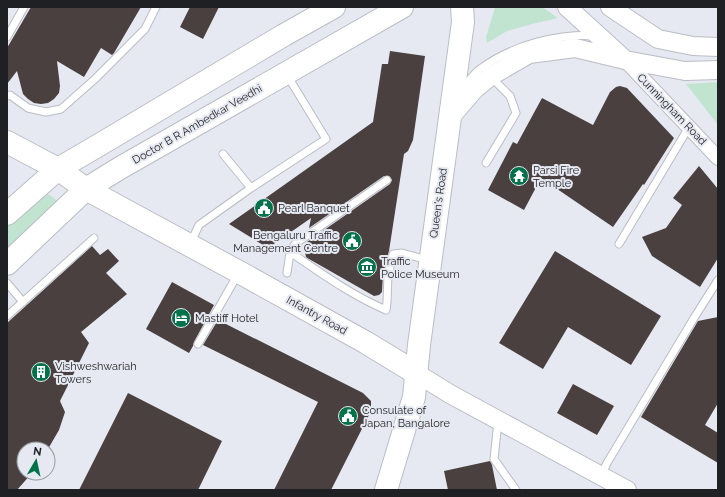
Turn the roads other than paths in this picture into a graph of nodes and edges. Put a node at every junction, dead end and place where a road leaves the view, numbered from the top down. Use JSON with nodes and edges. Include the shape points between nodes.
{"nodes":[{"id":1,"x":24,"y":7,"type":"edge"},
{"id":2,"x":156,"y":7,"type":"edge"},
{"id":3,"x":334,"y":7,"type":"edge"},
{"id":4,"x":402,"y":7,"type":"edge"},
{"id":5,"x":462,"y":7,"type":"edge"},
{"id":6,"x":567,"y":7,"type":"edge"},
{"id":7,"x":610,"y":7,"type":"edge"},
{"id":8,"x":7,"y":38,"type":"edge"},
{"id":9,"x":605,"y":42,"type":"junction"},
{"id":10,"x":718,"y":47,"type":"edge"},
{"id":11,"x":625,"y":60,"type":"junction"},
{"id":12,"x":718,"y":70,"type":"edge"},
{"id":13,"x":286,"y":73,"type":"junction"},
{"id":14,"x":491,"y":76,"type":"junction"},
{"id":15,"x":7,"y":96,"type":"edge"},
{"id":16,"x":451,"y":110,"type":"junction"},
{"id":17,"x":689,"y":127,"type":"junction"},
{"id":18,"x":7,"y":142,"type":"edge"},
{"id":19,"x":223,"y":154,"type":"dead end"},
{"id":20,"x":718,"y":158,"type":"edge"},
{"id":21,"x":486,"y":163,"type":"dead end"},
{"id":22,"x":58,"y":169,"type":"junction"},
{"id":23,"x":387,"y":180,"type":"dead end"},
{"id":24,"x":251,"y":188,"type":"junction"},
{"id":25,"x":86,"y":189,"type":"junction"},
{"id":26,"x":7,"y":214,"type":"edge"},
{"id":27,"x":94,"y":238,"type":"dead end"},
{"id":28,"x":190,"y":244,"type":"junction"},
{"id":29,"x":619,"y":244,"type":"dead end"},
{"id":30,"x":290,"y":252,"type":"junction"},
{"id":31,"x":430,"y":261,"type":"junction"},
{"id":32,"x":7,"y":264,"type":"edge"},
{"id":33,"x":239,"y":272,"type":"junction"},
{"id":34,"x":287,"y":273,"type":"dead end"},
{"id":35,"x":718,"y":280,"type":"edge"},
{"id":36,"x":7,"y":284,"type":"edge"},
{"id":37,"x":23,"y":302,"type":"junction"},
{"id":38,"x":7,"y":316,"type":"edge"},
{"id":39,"x":198,"y":344,"type":"dead end"},
{"id":40,"x":416,"y":373,"type":"junction"},
{"id":41,"x":498,"y":421,"type":"junction"},
{"id":42,"x":601,"y":476,"type":"junction"},
{"id":43,"x":386,"y":490,"type":"edge"},
{"id":44,"x":516,"y":490,"type":"edge"},
{"id":45,"x":627,"y":490,"type":"edge"}],
"edges":[{"from":1,"to":8,"type":"lane"},
{"from":2,"to":15,"type":"lane","via":[[145,29],[95,80],[61,109],[46,112],[28,108],[10,95]]},
{"from":3,"to":22,"type":"main road"},
{"from":4,"to":13,"type":"main road","name":"Doctor B R Ambedkar Veedhi"},
{"from":5,"to":16,"type":"main road","name":"Queen's Road","via":[[463,22]]},
{"from":6,"to":9,"type":"street"},
{"from":7,"to":10,"type":"street","via":[[658,39],[693,46]]},
{"from":9,"to":11,"type":"street"},
{"from":9,"to":16,"type":"lane","via":[[591,36],[576,35],[544,40],[504,55],[479,70]]},
{"from":11,"to":12,"type":"street","via":[[685,71]]},
{"from":11,"to":14,"type":"street","via":[[575,48],[529,54]]},
{"from":11,"to":17,"type":"street","name":"Cunningham Road"},
{"from":13,"to":24,"type":"lane","via":[[326,138]]},
{"from":13,"to":25,"type":"main road","name":"Doctor B R Ambedkar Veedhi"},
{"from":14,"to":16,"type":"street"},
{"from":14,"to":21,"type":"lane","via":[[510,96],[516,113]]},
{"from":16,"to":31,"type":"main road","name":"Queen's Road"},
{"from":17,"to":20,"type":"street","name":"Cunningham Road"},
{"from":17,"to":29,"type":"lane"},
{"from":18,"to":22,"type":"main road","name":"Infantry Road"},
{"from":19,"to":24,"type":"lane"},
{"from":22,"to":25,"type":"main road","name":"Infantry Road"},
{"from":22,"to":26,"type":"main road"},
{"from":23,"to":30,"type":"lane","via":[[295,244]]},
{"from":24,"to":28,"type":"lane","via":[[200,225]]},
{"from":25,"to":28,"type":"main road","name":"Infantry Road"},
{"from":25,"to":32,"type":"main road","name":"Doctor B R Ambedkar Veedhi"},
{"from":27,"to":37,"type":"lane"},
{"from":28,"to":33,"type":"main road","name":"Infantry Road"},
{"from":30,"to":31,"type":"lane","via":[[341,287],[386,310],[388,275],[393,254],[402,253]]},
{"from":30,"to":34,"type":"lane"},
{"from":31,"to":40,"type":"main road","name":"Queen's Road"},
{"from":33,"to":39,"type":"lane"},
{"from":33,"to":40,"type":"main road","name":"Infantry Road"},
{"from":35,"to":42,"type":"lane"},
{"from":36,"to":37,"type":"lane"},
{"from":37,"to":38,"type":"lane"},
{"from":40,"to":41,"type":"street","name":"Infantry Road"},
{"from":40,"to":43,"type":"main road","name":"Queen's Road","via":[[410,415]]},
{"from":41,"to":42,"type":"street","name":"Infantry Road"},
{"from":41,"to":44,"type":"lane","via":[[494,460]]},
{"from":42,"to":45,"type":"street","name":"Infantry Road"}]}
